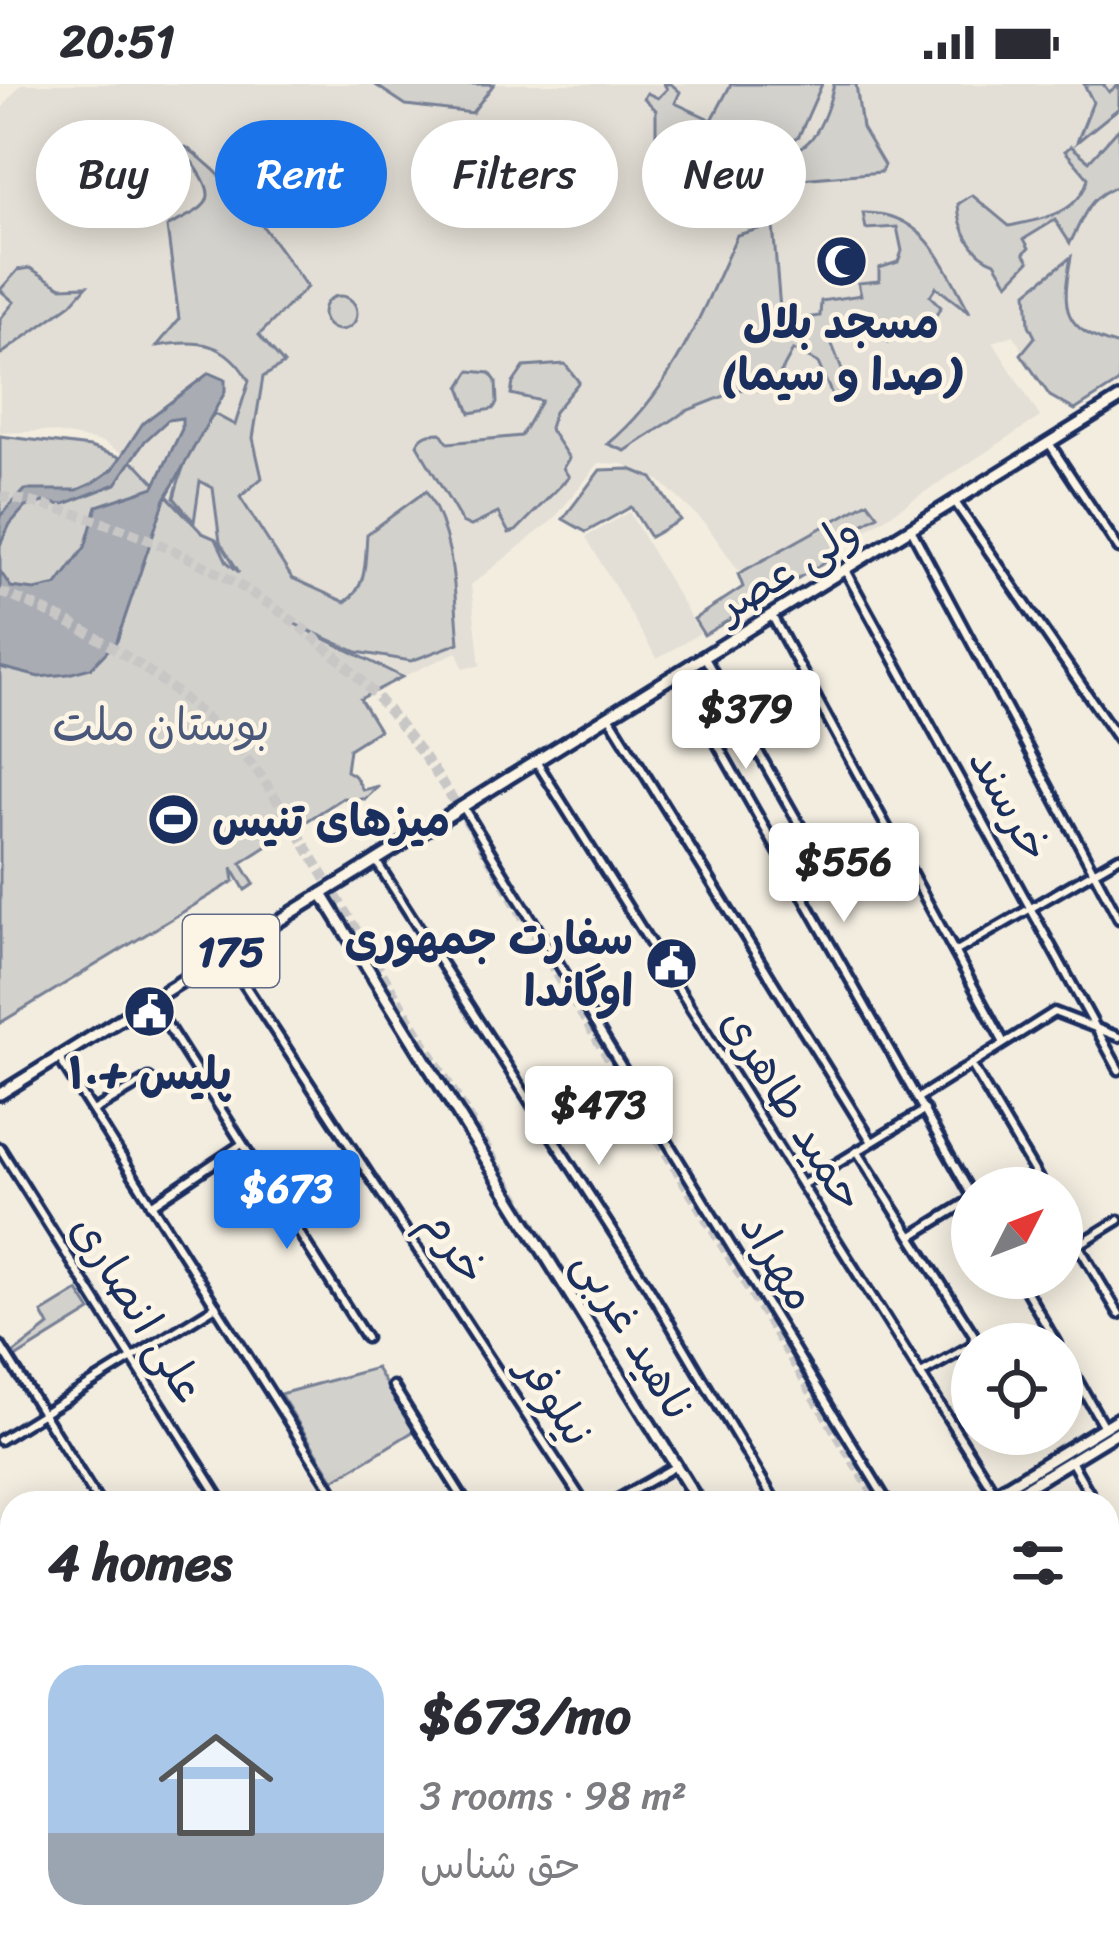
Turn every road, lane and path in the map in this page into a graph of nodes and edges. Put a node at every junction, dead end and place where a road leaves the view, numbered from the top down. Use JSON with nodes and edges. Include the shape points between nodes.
{"nodes":[{"id":1,"x":1119,"y":399,"type":"edge"},
{"id":2,"x":1049,"y":443,"type":"junction"},
{"id":3,"x":955,"y":502,"type":"junction"},
{"id":4,"x":910,"y":529,"type":"junction"},
{"id":5,"x":1119,"y":548,"type":"edge"},
{"id":6,"x":845,"y":570,"type":"junction"},
{"id":7,"x":772,"y":616,"type":"junction"},
{"id":8,"x":704,"y":658,"type":"junction"},
{"id":9,"x":678,"y":674,"type":"junction"},
{"id":10,"x":609,"y":716,"type":"junction"},
{"id":11,"x":1119,"y":740,"type":"edge"},
{"id":12,"x":536,"y":761,"type":"junction"},
{"id":13,"x":463,"y":807,"type":"junction"},
{"id":14,"x":1119,"y":857,"type":"edge"},
{"id":15,"x":376,"y":861,"type":"junction"},
{"id":16,"x":824,"y":866,"type":"dead end"},
{"id":17,"x":1094,"y":872,"type":"junction"},
{"id":18,"x":322,"y":894,"type":"junction"},
{"id":19,"x":1030,"y":909,"type":"junction"},
{"id":20,"x":1119,"y":919,"type":"edge"},
{"id":21,"x":955,"y":952,"type":"junction"},
{"id":22,"x":225,"y":955,"type":"junction"},
{"id":23,"x":152,"y":1001,"type":"junction"},
{"id":24,"x":1097,"y":1030,"type":"junction"},
{"id":25,"x":1119,"y":1036,"type":"edge"},
{"id":26,"x":1004,"y":1043,"type":"junction"},
{"id":27,"x":59,"y":1058,"type":"junction"},
{"id":28,"x":970,"y":1064,"type":"junction"},
{"id":29,"x":1119,"y":1070,"type":"edge"},
{"id":30,"x":149,"y":1078,"type":"dead end"},
{"id":31,"x":0,"y":1094,"type":"edge"},
{"id":32,"x":918,"y":1098,"type":"junction"},
{"id":33,"x":925,"y":1110,"type":"junction"},
{"id":34,"x":93,"y":1112,"type":"junction"},
{"id":35,"x":872,"y":1142,"type":"junction"},
{"id":36,"x":242,"y":1144,"type":"junction"},
{"id":37,"x":0,"y":1148,"type":"edge"},
{"id":38,"x":857,"y":1151,"type":"junction"},
{"id":39,"x":956,"y":1167,"type":"edge"},
{"id":40,"x":1031,"y":1167,"type":"edge"},
{"id":41,"x":802,"y":1185,"type":"junction"},
{"id":42,"x":152,"y":1205,"type":"junction"},
{"id":43,"x":951,"y":1211,"type":"edge"},
{"id":44,"x":1119,"y":1220,"type":"edge"},
{"id":45,"x":912,"y":1236,"type":"junction"},
{"id":46,"x":1083,"y":1242,"type":"edge"},
{"id":47,"x":1083,"y":1253,"type":"edge"},
{"id":48,"x":216,"y":1306,"type":"junction"},
{"id":49,"x":1119,"y":1314,"type":"edge"},
{"id":50,"x":962,"y":1323,"type":"edge"},
{"id":51,"x":474,"y":1333,"type":"joint"},
{"id":52,"x":366,"y":1338,"type":"dead end"},
{"id":53,"x":0,"y":1345,"type":"edge"},
{"id":54,"x":951,"y":1356,"type":"edge"},
{"id":55,"x":132,"y":1358,"type":"junction"},
{"id":56,"x":921,"y":1374,"type":"junction"},
{"id":57,"x":393,"y":1386,"type":"dead end"},
{"id":58,"x":1083,"y":1390,"type":"edge"},
{"id":59,"x":43,"y":1413,"type":"junction"},
{"id":60,"x":1119,"y":1418,"type":"edge"},
{"id":61,"x":1104,"y":1427,"type":"junction"},
{"id":62,"x":1119,"y":1431,"type":"edge"},
{"id":63,"x":0,"y":1440,"type":"edge"},
{"id":64,"x":1068,"y":1456,"type":"junction"},
{"id":65,"x":676,"y":1466,"type":"junction"},
{"id":66,"x":92,"y":1491,"type":"edge"},
{"id":67,"x":215,"y":1491,"type":"edge"},
{"id":68,"x":332,"y":1491,"type":"edge"},
{"id":69,"x":458,"y":1491,"type":"edge"},
{"id":70,"x":576,"y":1491,"type":"edge"},
{"id":71,"x":632,"y":1491,"type":"edge"},
{"id":72,"x":692,"y":1491,"type":"edge"},
{"id":73,"x":769,"y":1491,"type":"edge"},
{"id":74,"x":881,"y":1491,"type":"edge"},
{"id":75,"x":994,"y":1491,"type":"edge"},
{"id":76,"x":1010,"y":1491,"type":"edge"},
{"id":77,"x":1026,"y":1491,"type":"edge"},
{"id":78,"x":1088,"y":1491,"type":"edge"}],
"edges":[{"from":1,"to":2,"type":"main road","name":"ولی عصر","number":"175"},
{"from":2,"to":3,"type":"main road","name":"ولی عصر","number":"175"},
{"from":2,"to":5,"type":"street"},
{"from":3,"to":4,"type":"main road","name":"ولی عصر","number":"175"},
{"from":3,"to":11,"type":"street"},
{"from":4,"to":6,"type":"main road","name":"ولی عصر","number":"175"},
{"from":4,"to":17,"type":"street"},
{"from":6,"to":7,"type":"main road","name":"ولی عصر","number":"175"},
{"from":6,"to":19,"type":"street","name":"خرسند"},
{"from":7,"to":8,"type":"main road","name":"ولی عصر","number":"175"},
{"from":7,"to":21,"type":"street"},
{"from":8,"to":9,"type":"main road","name":"ولی عصر","number":"175"},
{"from":8,"to":16,"type":"street"},
{"from":9,"to":10,"type":"main road","name":"ولی عصر","number":"175"},
{"from":9,"to":32,"type":"street"},
{"from":10,"to":12,"type":"main road","name":"ولی عصر","number":"175"},
{"from":10,"to":35,"type":"street"},
{"from":12,"to":13,"type":"main road","name":"ولی عصر","number":"175"},
{"from":12,"to":41,"type":"street","name":"حمید طاهری"},
{"from":13,"to":15,"type":"main road","name":"ولی عصر","number":"175"},
{"from":13,"to":74,"type":"street","name":"مهراد"},
{"from":14,"to":17,"type":"street"},
{"from":15,"to":18,"type":"main road","name":"ولی عصر","number":"175"},
{"from":15,"to":73,"type":"street"},
{"from":17,"to":19,"type":"street"},
{"from":17,"to":20,"type":"street"},
{"from":18,"to":22,"type":"main road","name":"ولی عصر","number":"175"},
{"from":18,"to":65,"type":"main road","name":"ناهید غربی"},
{"from":19,"to":21,"type":"street"},
{"from":19,"to":24,"type":"street","name":"خرسند"},
{"from":21,"to":26,"type":"street"},
{"from":22,"to":23,"type":"main road","name":"ولی عصر","number":"175"},
{"from":22,"to":51,"type":"street","name":"خرم"},
{"from":23,"to":27,"type":"main road","name":"ولی عصر","number":"175"},
{"from":23,"to":36,"type":"street"},
{"from":24,"to":25,"type":"street"},
{"from":24,"to":26,"type":"street","via":[[1054,1012]]},
{"from":24,"to":29,"type":"street","name":"خرسند"},
{"from":26,"to":28,"type":"street"},
{"from":27,"to":31,"type":"main road","name":"ولی عصر","number":"175"},
{"from":27,"to":34,"type":"street"},
{"from":28,"to":32,"type":"street"},
{"from":28,"to":40,"type":"street"},
{"from":30,"to":34,"type":"street"},
{"from":32,"to":33,"type":"street"},
{"from":33,"to":35,"type":"street"},
{"from":33,"to":39,"type":"street"},
{"from":34,"to":42,"type":"street"},
{"from":35,"to":38,"type":"street"},
{"from":36,"to":42,"type":"street"},
{"from":36,"to":52,"type":"street"},
{"from":37,"to":55,"type":"street","name":"علی انصاری"},
{"from":38,"to":41,"type":"street"},
{"from":38,"to":45,"type":"street"},
{"from":41,"to":56,"type":"street","name":"حمید طاهری"},
{"from":42,"to":48,"type":"street"},
{"from":43,"to":45,"type":"street"},
{"from":44,"to":46,"type":"street"},
{"from":45,"to":50,"type":"street"},
{"from":47,"to":49,"type":"street"},
{"from":48,"to":55,"type":"street"},
{"from":48,"to":68,"type":"street"},
{"from":51,"to":70,"type":"street","name":"نیلوفر"},
{"from":53,"to":59,"type":"street"},
{"from":54,"to":56,"type":"street"},
{"from":55,"to":59,"type":"street"},
{"from":55,"to":67,"type":"street","name":"علی انصاری"},
{"from":56,"to":75,"type":"street","name":"حمید طاهری"},
{"from":57,"to":69,"type":"street"},
{"from":58,"to":61,"type":"street"},
{"from":59,"to":63,"type":"street"},
{"from":59,"to":66,"type":"street"},
{"from":60,"to":61,"type":"main road"},
{"from":61,"to":64,"type":"main road"},
{"from":62,"to":64,"type":"main road"},
{"from":64,"to":76,"type":"main road"},
{"from":64,"to":77,"type":"main road"},
{"from":64,"to":78,"type":"street"},
{"from":65,"to":71,"type":"street"},
{"from":65,"to":72,"type":"main road","name":"ناهید غربی"}]}
